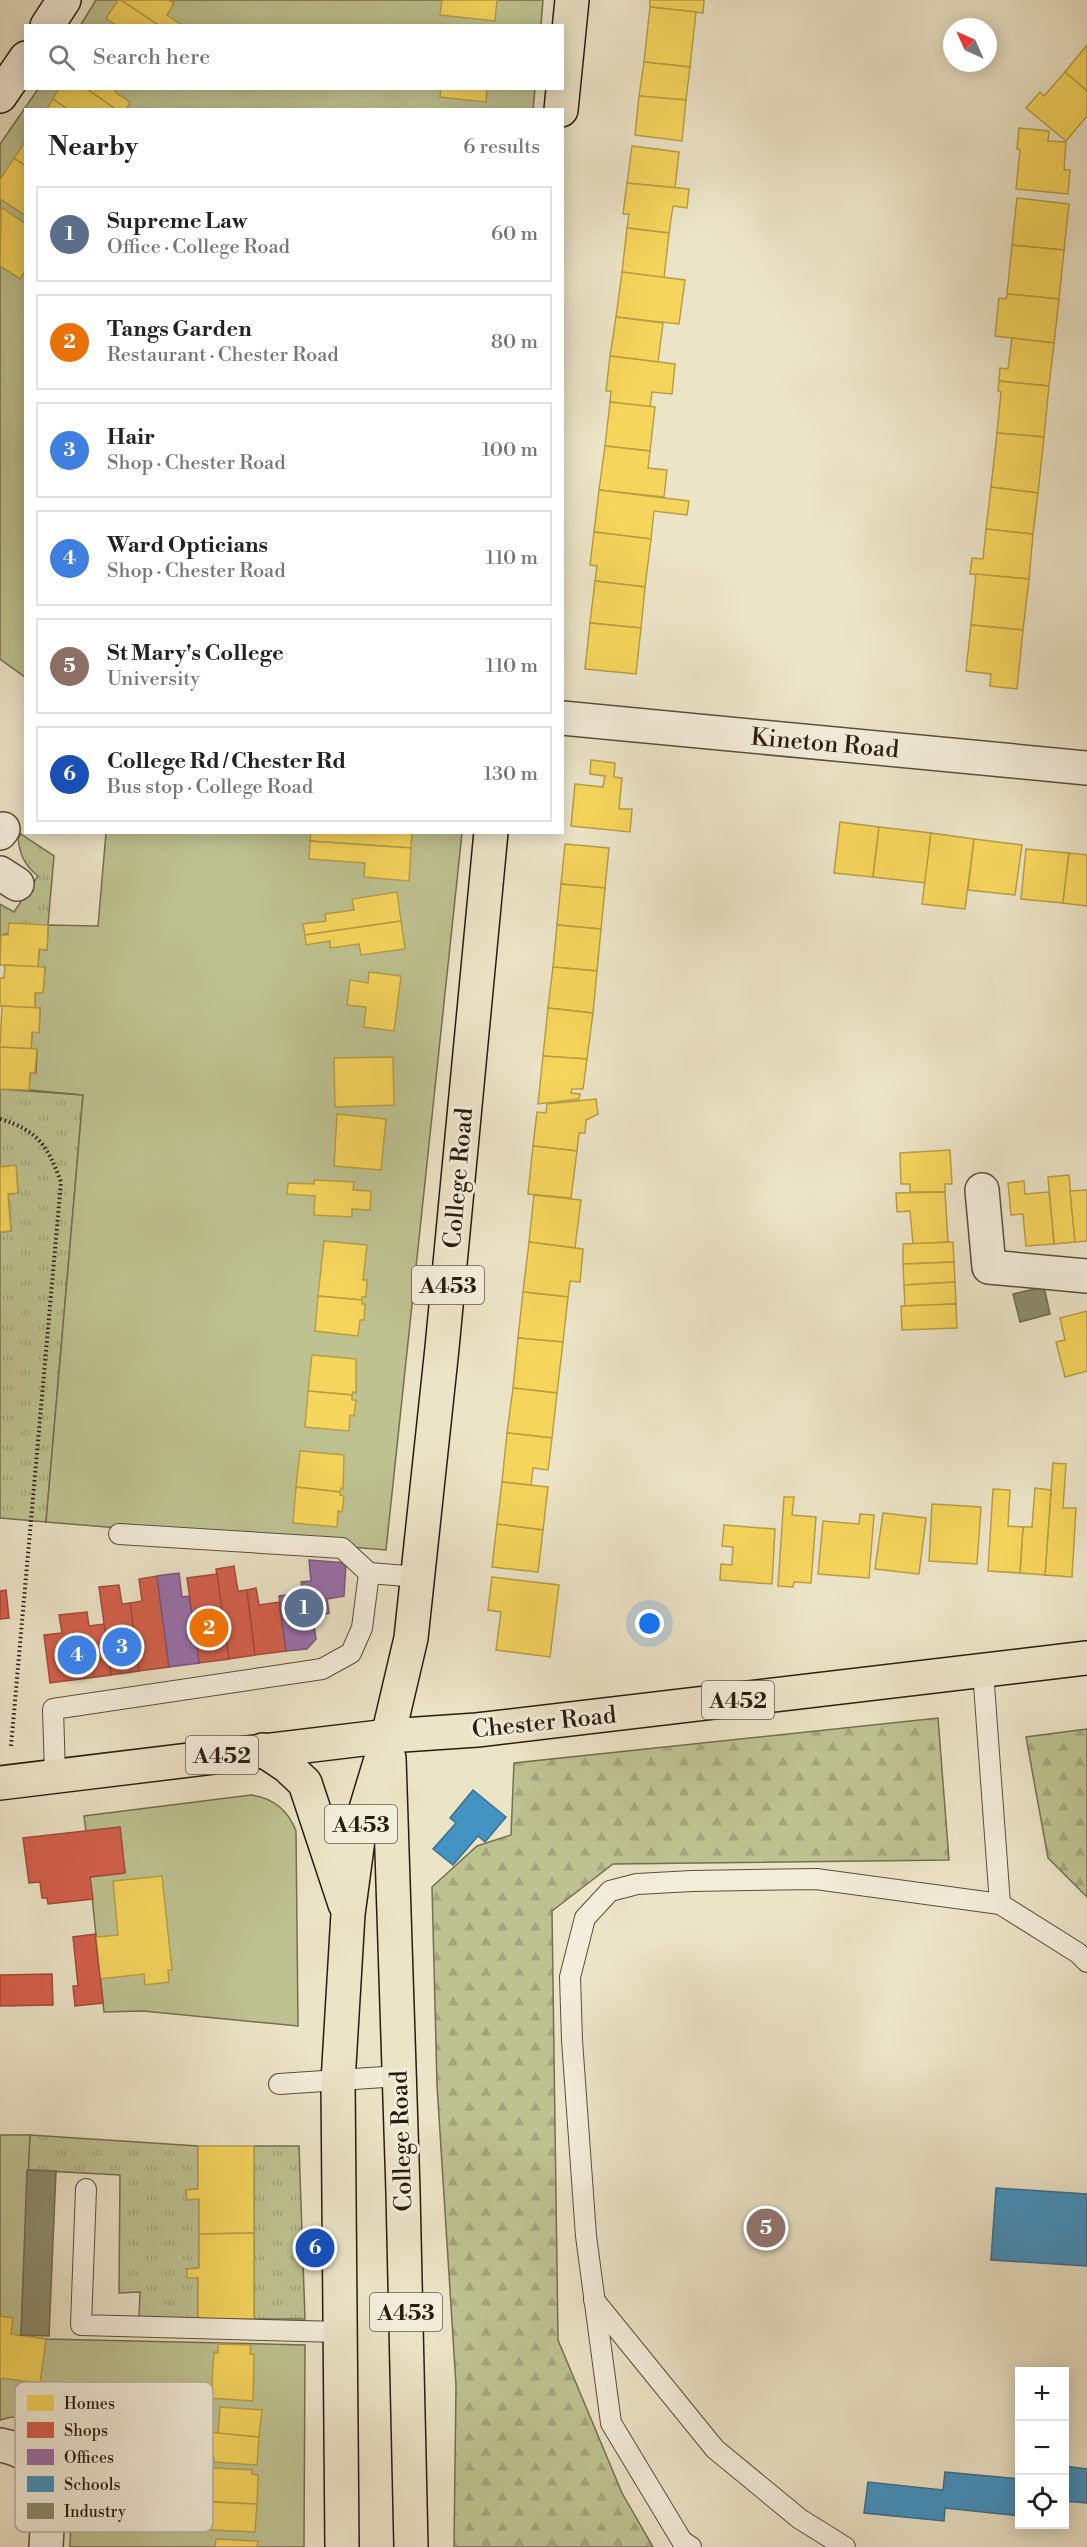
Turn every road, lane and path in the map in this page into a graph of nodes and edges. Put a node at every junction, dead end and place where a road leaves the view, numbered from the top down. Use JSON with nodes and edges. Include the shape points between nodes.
{"nodes":[{"id":1,"x":64,"y":0,"type":"edge"},
{"id":2,"x":572,"y":0,"type":"edge"},
{"id":3,"x":48,"y":24,"type":"edge"},
{"id":4,"x":24,"y":61,"type":"edge"},
{"id":5,"x":564,"y":80,"type":"edge"},
{"id":6,"x":563,"y":90,"type":"edge"},
{"id":7,"x":0,"y":96,"type":"edge"},
{"id":8,"x":561,"y":108,"type":"edge"},
{"id":9,"x":564,"y":718,"type":"edge"},
{"id":10,"x":1087,"y":768,"type":"edge"},
{"id":11,"x":490,"y":834,"type":"edge"},
{"id":12,"x":0,"y":1119,"type":"edge"},
{"id":13,"x":982,"y":1190,"type":"dead end"},
{"id":14,"x":1087,"y":1276,"type":"edge"},
{"id":15,"x":119,"y":1534,"type":"dead end"},
{"id":16,"x":369,"y":1572,"type":"junction"},
{"id":17,"x":419,"y":1577,"type":"junction"},
{"id":18,"x":1087,"y":1658,"type":"edge"},
{"id":19,"x":982,"y":1671,"type":"junction"},
{"id":20,"x":388,"y":1736,"type":"junction"},
{"id":21,"x":264,"y":1750,"type":"junction"},
{"id":22,"x":56,"y":1775,"type":"junction"},
{"id":23,"x":4,"y":1783,"type":"edge"},
{"id":24,"x":999,"y":1904,"type":"junction"},
{"id":25,"x":348,"y":1914,"type":"junction"},
{"id":26,"x":1087,"y":1962,"type":"edge"},
{"id":27,"x":399,"y":2076,"type":"junction"},
{"id":28,"x":338,"y":2082,"type":"junction"},
{"id":29,"x":279,"y":2084,"type":"dead end"},
{"id":30,"x":86,"y":2189,"type":"dead end"},
{"id":31,"x":594,"y":2300,"type":"junction"},
{"id":32,"x":340,"y":2332,"type":"junction"},
{"id":33,"x":0,"y":2445,"type":"edge"},
{"id":34,"x":15,"y":2449,"type":"edge"},
{"id":35,"x":342,"y":2547,"type":"edge"},
{"id":36,"x":411,"y":2547,"type":"edge"},
{"id":37,"x":691,"y":2547,"type":"edge"},
{"id":38,"x":844,"y":2547,"type":"edge"}],
"edges":[{"from":1,"to":3,"type":"street"},
{"from":2,"to":5,"type":"main road"},
{"from":4,"to":7,"type":"street"},
{"from":6,"to":8,"type":"main road"},
{"from":9,"to":10,"type":"street","name":"Kineton Road"},
{"from":11,"to":17,"type":"main road","name":"College Road","number":"A453"},
{"from":12,"to":23,"type":"path","via":[[32,1134],[51,1153],[61,1182]]},
{"from":13,"to":14,"type":"street","via":[[989,1268]]},
{"from":15,"to":16,"type":"lane","via":[[342,1548]]},
{"from":16,"to":17,"type":"lane"},
{"from":16,"to":22,"type":"lane","via":[[362,1628],[351,1653],[322,1669],[53,1708]]},
{"from":17,"to":20,"type":"main road","name":"College Road","number":"A453","via":[[411,1638]]},
{"from":18,"to":19,"type":"main road","name":"Chester Road","number":"A452"},
{"from":19,"to":20,"type":"main road","name":"Chester Road","number":"A452","via":[[477,1730]]},
{"from":19,"to":24,"type":"lane"},
{"from":20,"to":21,"type":"main road","name":"Chester Road","number":"A452"},
{"from":20,"to":25,"type":"main road","name":"College Road","number":"A453","via":[[359,1832]]},
{"from":20,"to":27,"type":"main road","name":"College Road","number":"A453"},
{"from":21,"to":22,"type":"main road","name":"Chester Road","number":"A452"},
{"from":21,"to":25,"type":"main road","name":"College Road","via":[[305,1783]]},
{"from":22,"to":23,"type":"main road","name":"Chester Road","number":"A452"},
{"from":24,"to":26,"type":"lane"},
{"from":24,"to":31,"type":"lane","via":[[816,1879],[637,1884],[610,1892],[585,1918],[570,1977],[586,2236]]},
{"from":25,"to":28,"type":"main road","name":"College Road","number":"A453"},
{"from":27,"to":28,"type":"lane"},
{"from":27,"to":36,"type":"main road","name":"College Road","number":"A453"},
{"from":28,"to":29,"type":"lane"},
{"from":28,"to":32,"type":"main road","name":"College Road","number":"A453"},
{"from":30,"to":32,"type":"lane","via":[[81,2325]]},
{"from":31,"to":37,"type":"lane","via":[[611,2423],[682,2541]]},
{"from":31,"to":38,"type":"lane","via":[[715,2449],[800,2519]]},
{"from":32,"to":35,"type":"main road","name":"College Road","number":"A453"},
{"from":33,"to":34,"type":"street"}]}
